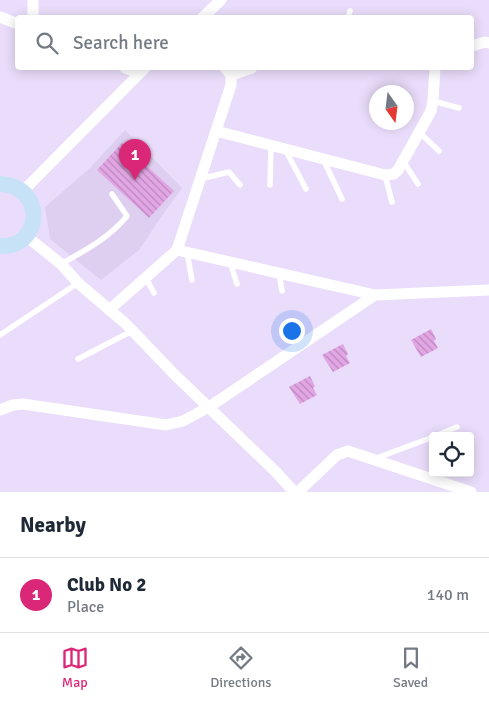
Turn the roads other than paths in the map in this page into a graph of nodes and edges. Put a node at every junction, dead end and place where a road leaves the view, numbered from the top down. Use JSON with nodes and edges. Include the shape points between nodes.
{"nodes":[{"id":1,"x":33,"y":0,"type":"edge"},
{"id":2,"x":221,"y":0,"type":"edge"},
{"id":3,"x":33,"y":15,"type":"edge"},
{"id":4,"x":205,"y":15,"type":"edge"},
{"id":5,"x":0,"y":17,"type":"edge"},
{"id":6,"x":15,"y":23,"type":"edge"},
{"id":7,"x":489,"y":43,"type":"edge"},
{"id":8,"x":474,"y":45,"type":"edge"},
{"id":9,"x":142,"y":70,"type":"edge"},
{"id":10,"x":436,"y":70,"type":"edge"},
{"id":11,"x":228,"y":71,"type":"edge"},
{"id":12,"x":433,"y":101,"type":"junction"},
{"id":13,"x":459,"y":108,"type":"dead end"},
{"id":14,"x":216,"y":131,"type":"junction"},
{"id":15,"x":420,"y":133,"type":"junction"},
{"id":16,"x":271,"y":145,"type":"junction"},
{"id":17,"x":285,"y":149,"type":"junction"},
{"id":18,"x":439,"y":152,"type":"dead end"},
{"id":19,"x":323,"y":159,"type":"junction"},
{"id":20,"x":403,"y":161,"type":"junction"},
{"id":21,"x":385,"y":175,"type":"junction"},
{"id":22,"x":200,"y":179,"type":"junction"},
{"id":23,"x":0,"y":184,"type":"edge"},
{"id":24,"x":418,"y":184,"type":"dead end"},
{"id":25,"x":240,"y":185,"type":"dead end"},
{"id":26,"x":270,"y":185,"type":"dead end"},
{"id":27,"x":306,"y":189,"type":"dead end"},
{"id":28,"x":23,"y":191,"type":"junction"},
{"id":29,"x":112,"y":194,"type":"dead end"},
{"id":30,"x":342,"y":199,"type":"dead end"},
{"id":31,"x":392,"y":202,"type":"dead end"},
{"id":32,"x":26,"y":236,"type":"junction"},
{"id":33,"x":0,"y":246,"type":"edge"},
{"id":34,"x":182,"y":251,"type":"junction"},
{"id":35,"x":230,"y":262,"type":"junction"},
{"id":36,"x":61,"y":264,"type":"junction"},
{"id":37,"x":279,"y":273,"type":"junction"},
{"id":38,"x":146,"y":278,"type":"junction"},
{"id":39,"x":192,"y":280,"type":"dead end"},
{"id":40,"x":78,"y":283,"type":"junction"},
{"id":41,"x":237,"y":284,"type":"dead end"},
{"id":42,"x":489,"y":290,"type":"edge"},
{"id":43,"x":282,"y":291,"type":"dead end"},
{"id":44,"x":154,"y":293,"type":"dead end"},
{"id":45,"x":375,"y":294,"type":"junction"},
{"id":46,"x":110,"y":310,"type":"junction"},
{"id":47,"x":132,"y":331,"type":"junction"},
{"id":48,"x":0,"y":335,"type":"edge"},
{"id":49,"x":78,"y":359,"type":"dead end"},
{"id":50,"x":210,"y":407,"type":"junction"},
{"id":51,"x":0,"y":410,"type":"edge"},
{"id":52,"x":457,"y":428,"type":"dead end"},
{"id":53,"x":446,"y":432,"type":"edge"},
{"id":54,"x":429,"y":438,"type":"edge"},
{"id":55,"x":373,"y":459,"type":"junction"},
{"id":56,"x":296,"y":492,"type":"edge"},
{"id":57,"x":471,"y":492,"type":"edge"}],
"edges":[{"from":1,"to":3,"type":"street"},
{"from":2,"to":4,"type":"street"},
{"from":5,"to":6,"type":"street"},
{"from":7,"to":8,"type":"street"},
{"from":9,"to":28,"type":"street"},
{"from":10,"to":12,"type":"street"},
{"from":11,"to":14,"type":"street","via":[[230,85]]},
{"from":12,"to":13,"type":"lane"},
{"from":12,"to":15,"type":"street"},
{"from":14,"to":16,"type":"street"},
{"from":14,"to":22,"type":"street"},
{"from":15,"to":18,"type":"lane"},
{"from":15,"to":20,"type":"street"},
{"from":16,"to":17,"type":"street"},
{"from":16,"to":26,"type":"lane"},
{"from":17,"to":19,"type":"street"},
{"from":17,"to":27,"type":"lane"},
{"from":19,"to":21,"type":"street"},
{"from":19,"to":30,"type":"lane"},
{"from":20,"to":21,"type":"street","via":[[394,174]]},
{"from":20,"to":24,"type":"lane"},
{"from":21,"to":31,"type":"lane"},
{"from":22,"to":25,"type":"lane","via":[[229,172]]},
{"from":22,"to":34,"type":"street"},
{"from":23,"to":28,"type":"street","via":[[9,184]]},
{"from":28,"to":32,"type":"street","via":[[32,204],[34,214]]},
{"from":29,"to":36,"type":"lane","via":[[127,216],[115,230]]},
{"from":32,"to":33,"type":"street","via":[[13,244]]},
{"from":32,"to":36,"type":"street"},
{"from":34,"to":35,"type":"street"},
{"from":34,"to":38,"type":"street"},
{"from":34,"to":39,"type":"lane"},
{"from":35,"to":37,"type":"street"},
{"from":35,"to":41,"type":"lane"},
{"from":36,"to":40,"type":"street"},
{"from":37,"to":43,"type":"lane"},
{"from":37,"to":45,"type":"street"},
{"from":38,"to":44,"type":"lane"},
{"from":38,"to":46,"type":"street"},
{"from":40,"to":46,"type":"street"},
{"from":40,"to":48,"type":"lane"},
{"from":42,"to":45,"type":"street"},
{"from":45,"to":50,"type":"street"},
{"from":46,"to":47,"type":"street"},
{"from":47,"to":49,"type":"lane"},
{"from":47,"to":50,"type":"street"},
{"from":50,"to":51,"type":"street","via":[[183,421],[166,425],[23,404]]},
{"from":50,"to":56,"type":"street"},
{"from":52,"to":53,"type":"lane"},
{"from":54,"to":55,"type":"lane"},
{"from":55,"to":56,"type":"street","via":[[348,450],[339,453]]},
{"from":55,"to":57,"type":"street"}]}
